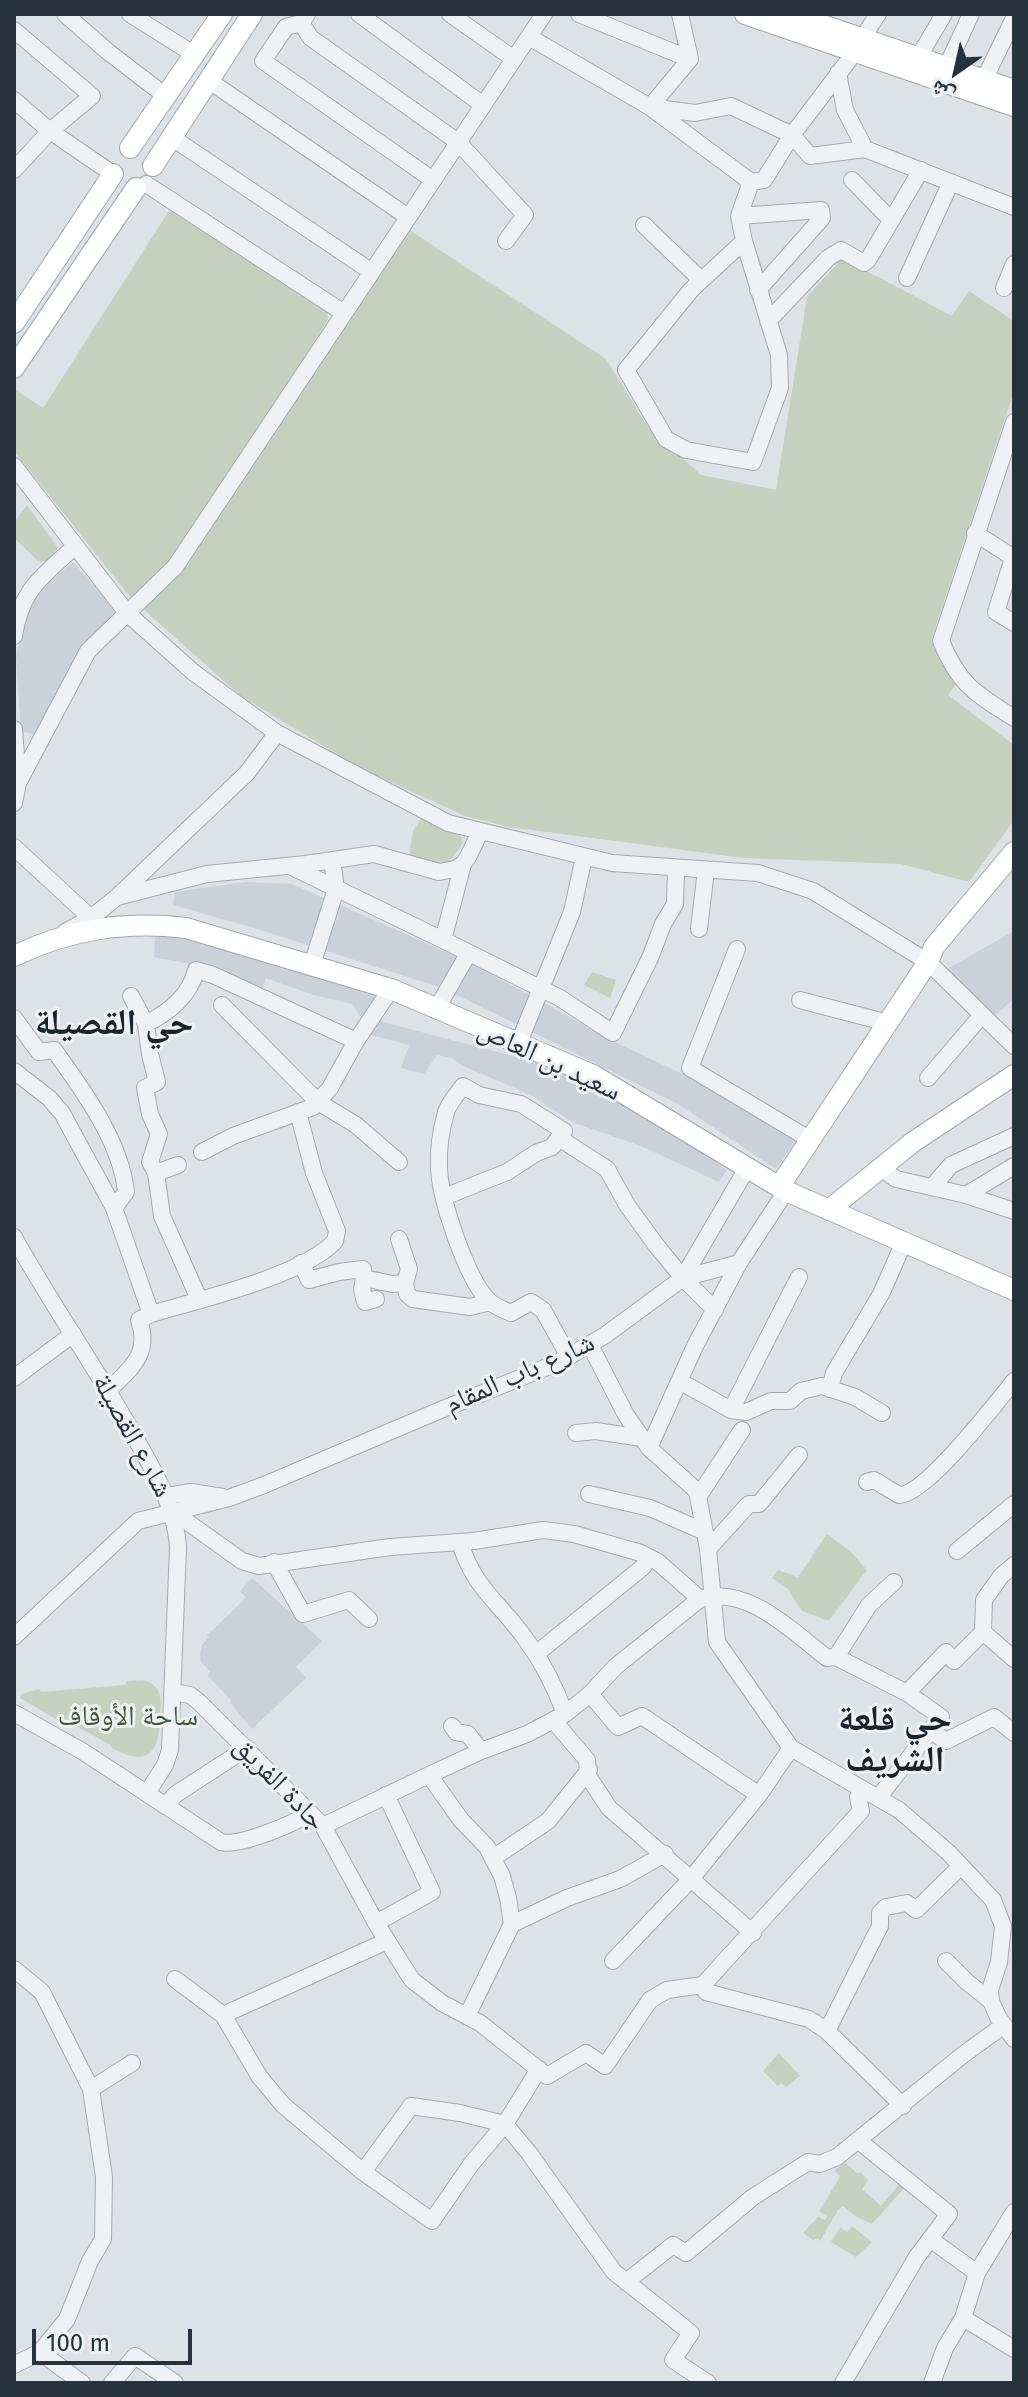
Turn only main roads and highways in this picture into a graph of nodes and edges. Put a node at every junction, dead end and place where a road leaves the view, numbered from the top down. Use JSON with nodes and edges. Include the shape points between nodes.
{"nodes":[{"id":1,"x":221,"y":14,"type":"edge"},
{"id":2,"x":252,"y":14,"type":"edge"},
{"id":3,"x":745,"y":14,"type":"edge"},
{"id":4,"x":790,"y":14,"type":"edge"},
{"id":5,"x":824,"y":20,"type":"edge"},
{"id":6,"x":859,"y":46,"type":"junction"},
{"id":7,"x":1014,"y":90,"type":"edge"},
{"id":8,"x":1014,"y":106,"type":"edge"},
{"id":9,"x":130,"y":148,"type":"junction"},
{"id":10,"x":113,"y":174,"type":"junction"},
{"id":11,"x":145,"y":179,"type":"junction"},
{"id":12,"x":14,"y":323,"type":"edge"},
{"id":13,"x":14,"y":368,"type":"edge"},
{"id":14,"x":1014,"y":852,"type":"edge"},
{"id":15,"x":14,"y":956,"type":"edge"},
{"id":16,"x":1014,"y":1075,"type":"edge"},
{"id":17,"x":782,"y":1189,"type":"junction"},
{"id":18,"x":830,"y":1209,"type":"junction"},
{"id":19,"x":1014,"y":1290,"type":"edge"}],
"edges":[{"from":1,"to":9,"type":"main road"},
{"from":2,"to":11,"type":"main road"},
{"from":3,"to":6,"type":"main road"},
{"from":4,"to":5,"type":"main road"},
{"from":5,"to":6,"type":"main road"},
{"from":6,"to":7,"type":"main road","via":[[918,58]]},
{"from":6,"to":8,"type":"main road"},
{"from":9,"to":10,"type":"main road","via":[[117,155]]},
{"from":9,"to":11,"type":"main road","via":[[151,160]]},
{"from":10,"to":11,"type":"main road","via":[[124,187]]},
{"from":10,"to":12,"type":"main road"},
{"from":11,"to":13,"type":"main road"},
{"from":14,"to":17,"type":"main road","via":[[934,947]]},
{"from":15,"to":17,"type":"main road","name":"سعيد بن العاص","via":[[55,938],[111,926],[167,926],[312,965],[391,989],[593,1075]]},
{"from":16,"to":18,"type":"main road","via":[[913,1142]]},
{"from":17,"to":18,"type":"main road","name":"سعيد بن العاص"},
{"from":18,"to":19,"type":"main road","name":"سعيد بن العاص"}]}
